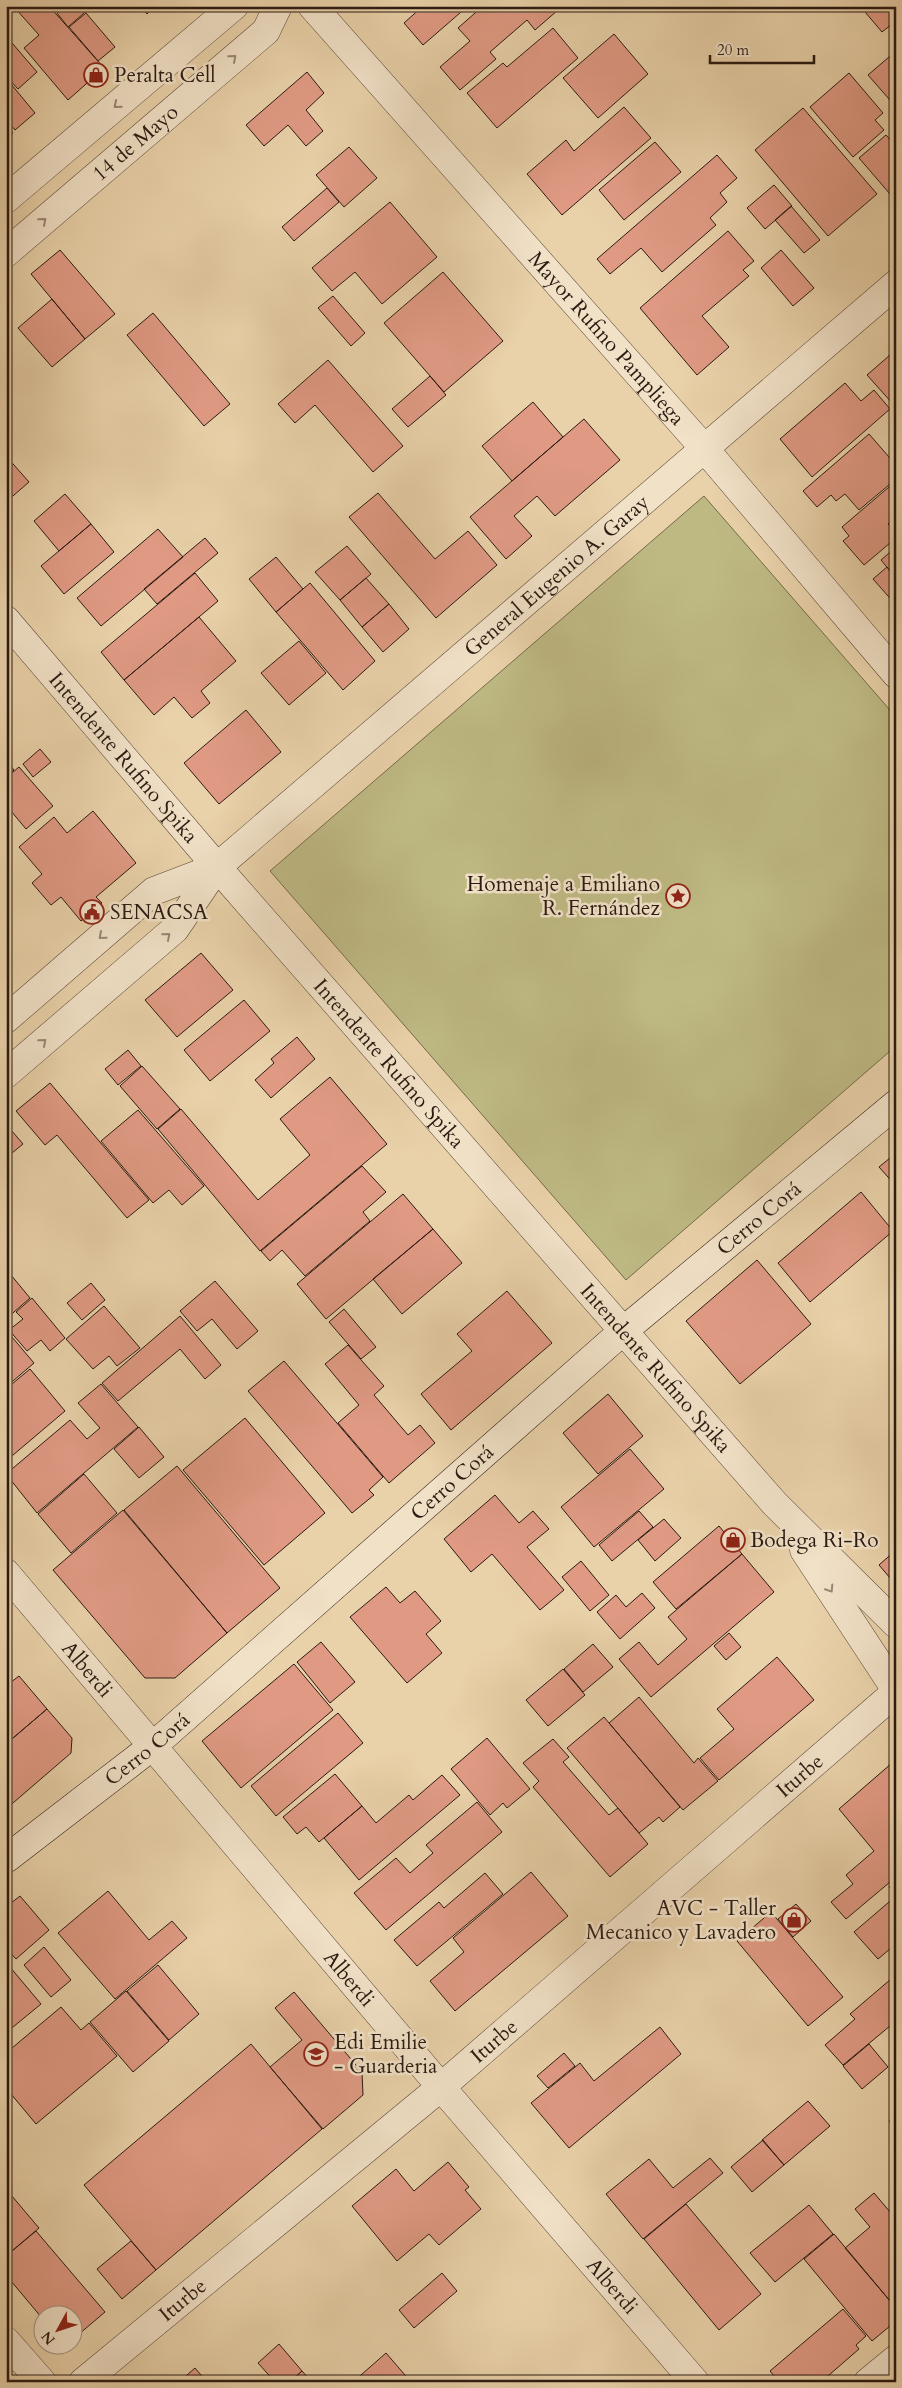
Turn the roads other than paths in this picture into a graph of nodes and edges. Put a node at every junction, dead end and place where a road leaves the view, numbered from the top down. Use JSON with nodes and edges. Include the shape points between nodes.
{"nodes":[{"id":1,"x":234,"y":6,"type":"edge"},
{"id":2,"x":278,"y":6,"type":"edge"},
{"id":3,"x":312,"y":6,"type":"edge"},
{"id":4,"x":6,"y":199,"type":"edge"},
{"id":5,"x":6,"y":253,"type":"edge"},
{"id":6,"x":896,"y":284,"type":"edge"},
{"id":7,"x":704,"y":448,"type":"junction"},
{"id":8,"x":6,"y":620,"type":"edge"},
{"id":9,"x":896,"y":674,"type":"edge"},
{"id":10,"x":217,"y":867,"type":"junction"},
{"id":11,"x":6,"y":1019,"type":"edge"},
{"id":12,"x":6,"y":1074,"type":"edge"},
{"id":13,"x":896,"y":1104,"type":"edge"},
{"id":14,"x":622,"y":1332,"type":"junction"},
{"id":15,"x":775,"y":1504,"type":"junction"},
{"id":16,"x":6,"y":1573,"type":"edge"},
{"id":17,"x":896,"y":1624,"type":"edge"},
{"id":18,"x":896,"y":1691,"type":"edge"},
{"id":19,"x":154,"y":1745,"type":"junction"},
{"id":20,"x":6,"y":1859,"type":"edge"},
{"id":21,"x":440,"y":2087,"type":"junction"},
{"id":22,"x":6,"y":2341,"type":"edge"},
{"id":23,"x":896,"y":2359,"type":"edge"},
{"id":24,"x":42,"y":2382,"type":"edge"},
{"id":25,"x":83,"y":2382,"type":"edge"},
{"id":26,"x":695,"y":2382,"type":"edge"},
{"id":27,"x":868,"y":2382,"type":"edge"}],
"edges":[{"from":1,"to":4,"type":"street","name":"14 de Mayo","one_way":true},
{"from":5,"to":2,"type":"street","name":"14 de Mayo","one_way":true,"via":[[266,31]]},
{"from":3,"to":7,"type":"street","name":"Mayor Rufino Pampliega"},
{"from":6,"to":7,"type":"street","name":"General Eugenio A. Garay"},
{"from":7,"to":9,"type":"street","name":"Mayor Rufino Pampliega"},
{"from":7,"to":10,"type":"street","name":"General Eugenio A. Garay"},
{"from":8,"to":10,"type":"street","name":"Intendente Rufino Spika"},
{"from":10,"to":11,"type":"street","name":"General Eugenio A. Garay","one_way":true,"via":[[154,891]]},
{"from":12,"to":10,"type":"street","name":"General Eugenio A. Garay","one_way":true,"via":[[175,929]]},
{"from":10,"to":14,"type":"street","name":"Intendente Rufino Spika"},
{"from":13,"to":14,"type":"street","name":"Cerro Corá"},
{"from":14,"to":15,"type":"street","name":"Intendente Rufino Spika"},
{"from":14,"to":19,"type":"street","name":"Cerro Corá"},
{"from":15,"to":17,"type":"street","name":"Intendente Rufino Spika"},
{"from":15,"to":18,"type":"street","name":"Intendente Rufino Spika","one_way":true},
{"from":16,"to":19,"type":"street","name":"Alberdi"},
{"from":18,"to":21,"type":"street","name":"Iturbe"},
{"from":19,"to":20,"type":"street","name":"Cerro Corá"},
{"from":19,"to":21,"type":"street","name":"Alberdi"},
{"from":21,"to":25,"type":"street","name":"Iturbe"},
{"from":21,"to":26,"type":"street","name":"Alberdi"},
{"from":22,"to":24,"type":"street"},
{"from":23,"to":27,"type":"street"}]}
